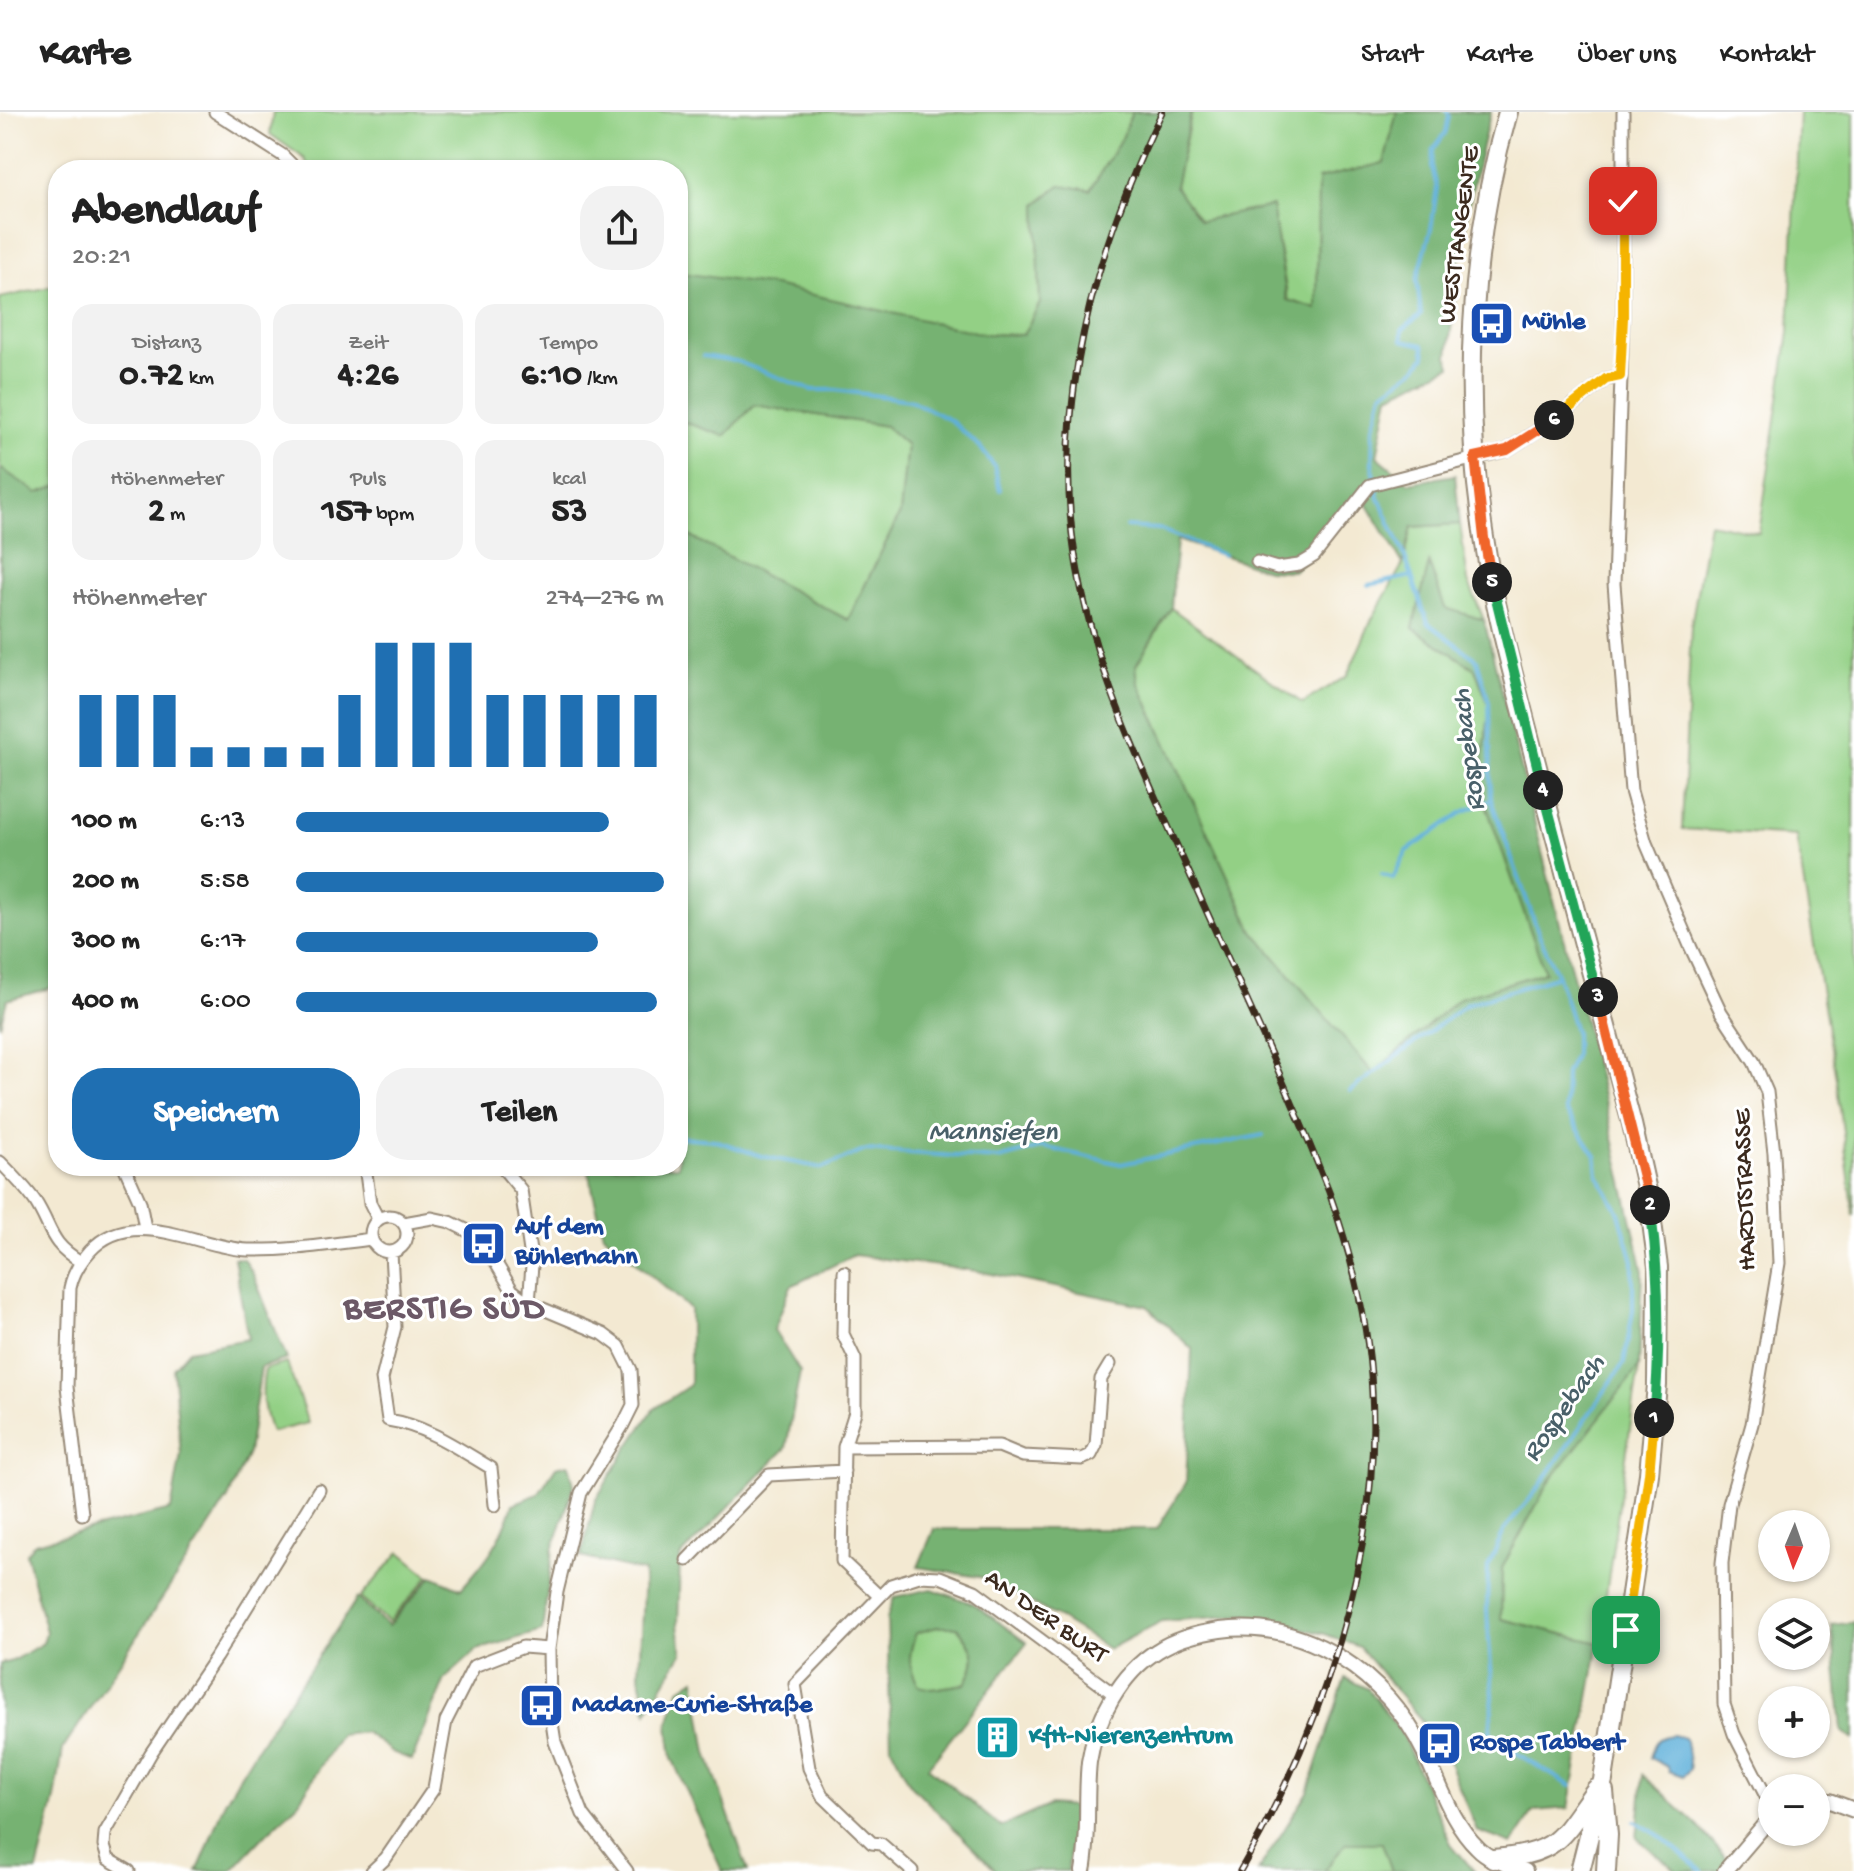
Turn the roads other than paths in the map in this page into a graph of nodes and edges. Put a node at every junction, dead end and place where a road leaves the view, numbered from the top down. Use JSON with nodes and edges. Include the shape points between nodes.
{"nodes":[{"id":1,"x":215,"y":112,"type":"edge"},
{"id":2,"x":1508,"y":112,"type":"edge"},
{"id":3,"x":1623,"y":112,"type":"edge"},
{"id":4,"x":287,"y":160,"type":"edge"},
{"id":5,"x":1620,"y":376,"type":"junction"},
{"id":6,"x":1475,"y":457,"type":"junction"},
{"id":7,"x":1257,"y":562,"type":"dead end"},
{"id":8,"x":0,"y":1162,"type":"edge"},
{"id":9,"x":128,"y":1176,"type":"edge"},
{"id":10,"x":366,"y":1176,"type":"edge"},
{"id":11,"x":509,"y":1176,"type":"edge"},
{"id":12,"x":378,"y":1219,"type":"junction"},
{"id":13,"x":404,"y":1223,"type":"junction"},
{"id":14,"x":145,"y":1228,"type":"junction"},
{"id":15,"x":371,"y":1239,"type":"junction"},
{"id":16,"x":391,"y":1252,"type":"junction"},
{"id":17,"x":81,"y":1262,"type":"junction"},
{"id":18,"x":844,"y":1272,"type":"dead end"},
{"id":19,"x":529,"y":1303,"type":"junction"},
{"id":20,"x":1110,"y":1364,"type":"dead end"},
{"id":21,"x":844,"y":1447,"type":"junction"},
{"id":22,"x":844,"y":1471,"type":"junction"},
{"id":23,"x":319,"y":1490,"type":"dead end"},
{"id":24,"x":495,"y":1505,"type":"dead end"},
{"id":25,"x":82,"y":1514,"type":"dead end"},
{"id":26,"x":687,"y":1560,"type":"dead end"},
{"id":27,"x":879,"y":1596,"type":"junction"},
{"id":28,"x":549,"y":1649,"type":"junction"},
{"id":29,"x":1115,"y":1695,"type":"junction"},
{"id":30,"x":1603,"y":1780,"type":"junction"},
{"id":31,"x":1758,"y":1781,"type":"edge"},
{"id":32,"x":1830,"y":1801,"type":"edge"},
{"id":33,"x":1854,"y":1810,"type":"edge"},
{"id":34,"x":1758,"y":1832,"type":"edge"},
{"id":35,"x":1499,"y":1865,"type":"edge"},
{"id":36,"x":129,"y":1871,"type":"edge"},
{"id":37,"x":372,"y":1871,"type":"edge"},
{"id":38,"x":627,"y":1871,"type":"edge"},
{"id":39,"x":912,"y":1871,"type":"edge"},
{"id":40,"x":1083,"y":1871,"type":"edge"},
{"id":41,"x":1525,"y":1871,"type":"edge"},
{"id":42,"x":1580,"y":1871,"type":"edge"},
{"id":43,"x":1606,"y":1871,"type":"edge"},
{"id":44,"x":1725,"y":1871,"type":"edge"}],
"edges":[{"from":1,"to":4,"type":"street"},
{"from":2,"to":6,"type":"main road","name":"WESTTANGENTE","via":[[1480,255],[1473,349]]},
{"from":3,"to":5,"type":"street"},
{"from":5,"to":6,"type":"street","via":[[1606,379],[1507,450]]},
{"from":5,"to":31,"type":"street","name":"HARDTSTRASSE","via":[[1614,584],[1631,791],[1646,843],[1721,1012],[1767,1092],[1774,1153],[1779,1263],[1752,1424],[1729,1504],[1722,1563],[1724,1704]]},
{"from":6,"to":7,"type":"street","via":[[1370,485],[1314,556],[1299,565],[1277,568]]},
{"from":6,"to":30,"type":"main road","name":"WESTTANGENTE","via":[[1502,631],[1632,1124],[1658,1267],[1657,1385],[1649,1474]]},
{"from":8,"to":17,"type":"street","via":[[35,1202],[52,1238]]},
{"from":9,"to":14,"type":"street"},
{"from":10,"to":12,"type":"street"},
{"from":11,"to":19,"type":"street","via":[[521,1190],[532,1265]]},
{"from":12,"to":13,"type":"street","via":[[395,1216]]},
{"from":12,"to":15,"type":"street"},
{"from":13,"to":16,"type":"street","via":[[406,1241]]},
{"from":13,"to":19,"type":"street","via":[[432,1218],[466,1230],[484,1243],[512,1290]]},
{"from":14,"to":15,"type":"street","via":[[250,1250]]},
{"from":14,"to":17,"type":"street","via":[[106,1237]]},
{"from":15,"to":16,"type":"street","via":[[379,1249]]},
{"from":16,"to":24,"type":"street","via":[[395,1327],[382,1379],[388,1420],[430,1432],[491,1468]]},
{"from":17,"to":25,"type":"street","via":[[70,1288],[67,1387]]},
{"from":18,"to":21,"type":"street","via":[[843,1334],[855,1359],[855,1412]]},
{"from":19,"to":28,"type":"street","via":[[603,1334],[619,1346],[631,1370],[633,1405],[581,1493]]},
{"from":20,"to":21,"type":"street","via":[[1101,1379],[1096,1445],[1082,1459],[1023,1456],[999,1446]]},
{"from":21,"to":22,"type":"street"},
{"from":22,"to":26,"type":"street","via":[[769,1475]]},
{"from":22,"to":27,"type":"street","via":[[842,1561]]},
{"from":23,"to":36,"type":"street","via":[[105,1833],[108,1859]]},
{"from":27,"to":29,"type":"street","name":"AN DER BURT","via":[[891,1585],[919,1576],[940,1577],[975,1591]]},
{"from":27,"to":39,"type":"street","name":"AN DER BURT","via":[[795,1684],[809,1768],[822,1795],[872,1843],[881,1844]]},
{"from":28,"to":37,"type":"street","via":[[523,1647],[474,1666],[446,1721],[434,1788]]},
{"from":28,"to":38,"type":"street","via":[[555,1742],[583,1814]]},
{"from":29,"to":35,"type":"street","via":[[1157,1650],[1198,1633],[1242,1627],[1290,1634],[1323,1647],[1358,1668],[1396,1705],[1459,1826]]},
{"from":29,"to":40,"type":"street","via":[[1089,1762]]},
{"from":30,"to":35,"type":"main road","via":[[1558,1841]]},
{"from":30,"to":42,"type":"main road","name":"WESTTANGENTE"},
{"from":30,"to":43,"type":"main road","name":"WESTTANGENTE"},
{"from":32,"to":33,"type":"street"},
{"from":34,"to":44,"type":"street"},
{"from":35,"to":41,"type":"street"}]}
